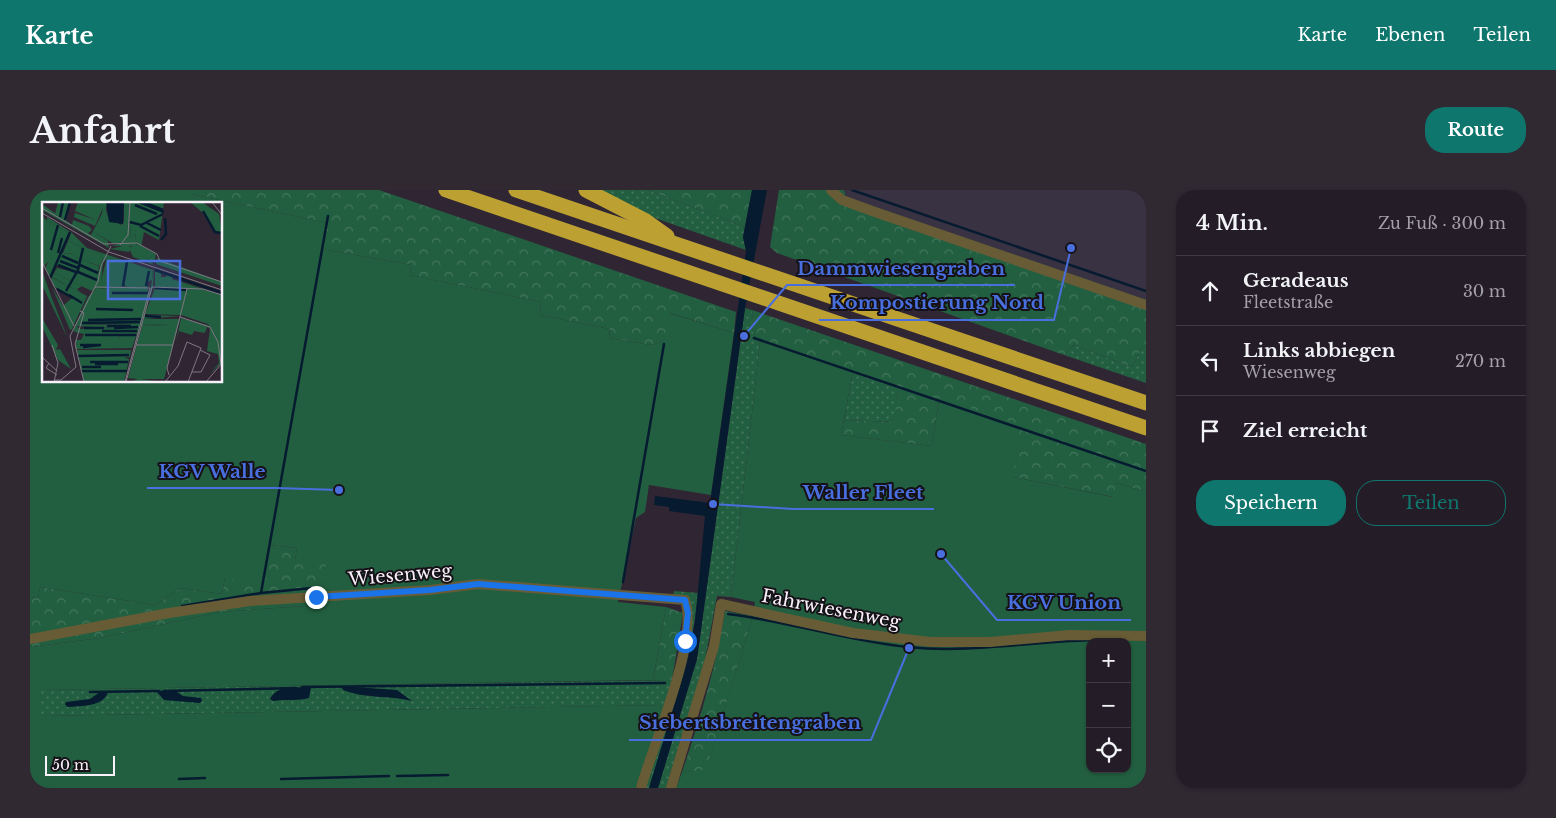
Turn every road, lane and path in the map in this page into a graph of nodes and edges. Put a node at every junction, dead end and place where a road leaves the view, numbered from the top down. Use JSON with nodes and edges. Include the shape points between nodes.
{"nodes":[{"id":1,"x":446,"y":190,"type":"edge"},
{"id":2,"x":516,"y":190,"type":"edge"},
{"id":3,"x":586,"y":190,"type":"edge"},
{"id":4,"x":831,"y":190,"type":"edge"},
{"id":5,"x":681,"y":246,"type":"junction"},
{"id":6,"x":1146,"y":305,"type":"edge"},
{"id":7,"x":1146,"y":403,"type":"edge"},
{"id":8,"x":1146,"y":428,"type":"edge"},
{"id":9,"x":1146,"y":636,"type":"edge"},
{"id":10,"x":30,"y":640,"type":"edge"},
{"id":11,"x":641,"y":788,"type":"edge"},
{"id":12,"x":672,"y":788,"type":"edge"}],
"edges":[{"from":1,"to":8,"type":"highway"},
{"from":2,"to":5,"type":"highway"},
{"from":3,"to":5,"type":"highway","via":[[646,221]]},
{"from":4,"to":6,"type":"street","via":[[842,200]]},
{"from":5,"to":7,"type":"highway"},
{"from":9,"to":12,"type":"street","name":"Fahrwiesenweg","via":[[1069,635],[990,642],[931,642],[853,633],[720,604],[714,646]]},
{"from":10,"to":11,"type":"street","name":"Wiesenweg","via":[[250,600],[430,590],[478,584],[685,600],[688,613],[676,681]]}]}
